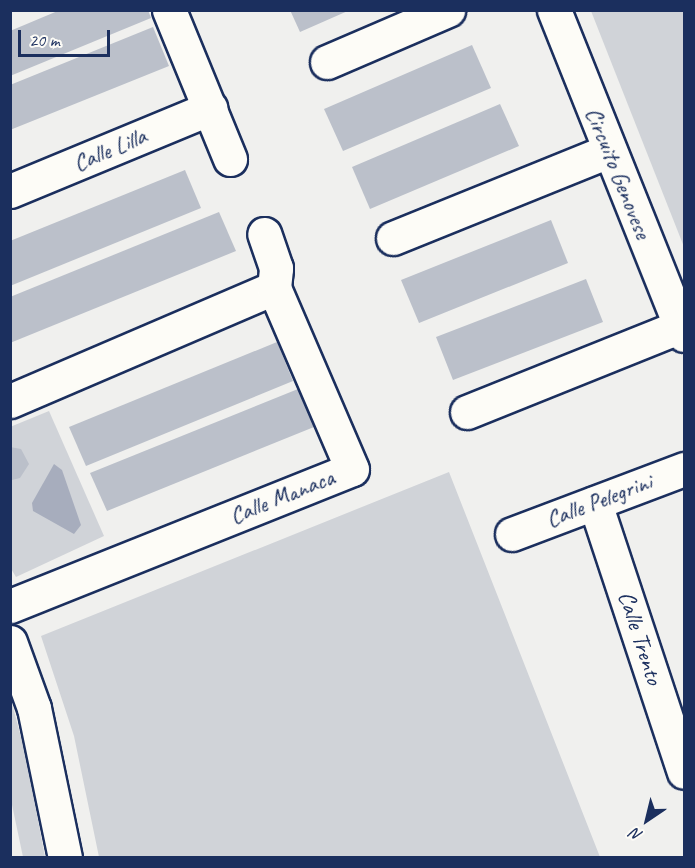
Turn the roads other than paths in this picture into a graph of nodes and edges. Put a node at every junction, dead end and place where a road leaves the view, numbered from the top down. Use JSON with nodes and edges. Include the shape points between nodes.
{"nodes":[{"id":1,"x":169,"y":10,"type":"edge"},
{"id":2,"x":448,"y":10,"type":"edge"},
{"id":3,"x":554,"y":10,"type":"edge"},
{"id":4,"x":327,"y":62,"type":"dead end"},
{"id":5,"x":210,"y":108,"type":"junction"},
{"id":6,"x":608,"y":151,"type":"junction"},
{"id":7,"x":230,"y":159,"type":"dead end"},
{"id":8,"x":10,"y":191,"type":"edge"},
{"id":9,"x":264,"y":234,"type":"dead end"},
{"id":10,"x":393,"y":237,"type":"dead end"},
{"id":11,"x":274,"y":288,"type":"junction"},
{"id":12,"x":683,"y":330,"type":"edge"},
{"id":13,"x":10,"y":401,"type":"edge"},
{"id":14,"x":467,"y":412,"type":"dead end"},
{"id":15,"x":684,"y":469,"type":"edge"},
{"id":16,"x":595,"y":503,"type":"junction"},
{"id":17,"x":512,"y":534,"type":"dead end"},
{"id":18,"x":20,"y":602,"type":"edge"},
{"id":19,"x":10,"y":642,"type":"edge"},
{"id":20,"x":684,"y":772,"type":"edge"},
{"id":21,"x":65,"y":858,"type":"edge"}],
"edges":[{"from":1,"to":5,"type":"street"},
{"from":2,"to":4,"type":"street"},
{"from":3,"to":6,"type":"street","name":"Circuito Genovese"},
{"from":5,"to":7,"type":"street"},
{"from":5,"to":8,"type":"street","name":"Calle Lilla"},
{"from":6,"to":10,"type":"street"},
{"from":6,"to":12,"type":"street","name":"Circuito Genovese"},
{"from":9,"to":11,"type":"street","name":"Calle Manaca","via":[[276,268]]},
{"from":11,"to":13,"type":"street"},
{"from":11,"to":18,"type":"street","name":"Calle Manaca","via":[[352,469]]},
{"from":12,"to":14,"type":"street"},
{"from":15,"to":16,"type":"street","name":"Calle Pelegrini"},
{"from":16,"to":17,"type":"street","name":"Calle Pelegrini"},
{"from":16,"to":20,"type":"street","name":"Calle Trento"},
{"from":19,"to":21,"type":"street","via":[[34,708]]}]}
